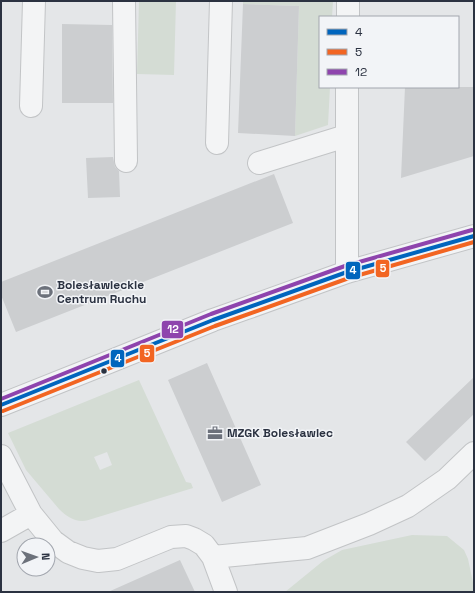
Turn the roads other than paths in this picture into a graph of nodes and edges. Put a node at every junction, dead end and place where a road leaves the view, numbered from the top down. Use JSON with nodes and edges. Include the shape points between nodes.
{"nodes":[{"id":1,"x":34,"y":1,"type":"edge"},
{"id":2,"x":124,"y":1,"type":"edge"},
{"id":3,"x":221,"y":1,"type":"edge"},
{"id":4,"x":348,"y":1,"type":"edge"},
{"id":5,"x":348,"y":16,"type":"edge"},
{"id":6,"x":347,"y":88,"type":"edge"},
{"id":7,"x":31,"y":106,"type":"dead end"},
{"id":8,"x":346,"y":136,"type":"junction"},
{"id":9,"x":217,"y":143,"type":"dead end"},
{"id":10,"x":126,"y":161,"type":"dead end"},
{"id":11,"x":259,"y":163,"type":"dead end"},
{"id":12,"x":474,"y":236,"type":"edge"},
{"id":13,"x":347,"y":272,"type":"junction"},
{"id":14,"x":1,"y":405,"type":"edge"},
{"id":15,"x":474,"y":453,"type":"edge"},
{"id":16,"x":1,"y":456,"type":"edge"},
{"id":17,"x":31,"y":514,"type":"junction"},
{"id":18,"x":1,"y":531,"type":"edge"},
{"id":19,"x":213,"y":557,"type":"junction"},
{"id":20,"x":226,"y":592,"type":"edge"}],
"edges":[{"from":1,"to":7,"type":"street"},
{"from":2,"to":10,"type":"street"},
{"from":3,"to":9,"type":"street"},
{"from":4,"to":5,"type":"street"},
{"from":6,"to":8,"type":"street"},
{"from":8,"to":11,"type":"street"},
{"from":8,"to":13,"type":"street"},
{"from":12,"to":13,"type":"street"},
{"from":13,"to":14,"type":"street","via":[[213,320]]},
{"from":15,"to":19,"type":"street","via":[[447,479],[414,502],[369,524],[307,548]]},
{"from":16,"to":17,"type":"street"},
{"from":17,"to":18,"type":"street"},
{"from":17,"to":19,"type":"street","via":[[53,541],[68,552],[83,558],[98,561],[117,559],[171,537],[186,536],[204,545]]},
{"from":19,"to":20,"type":"street"}]}
